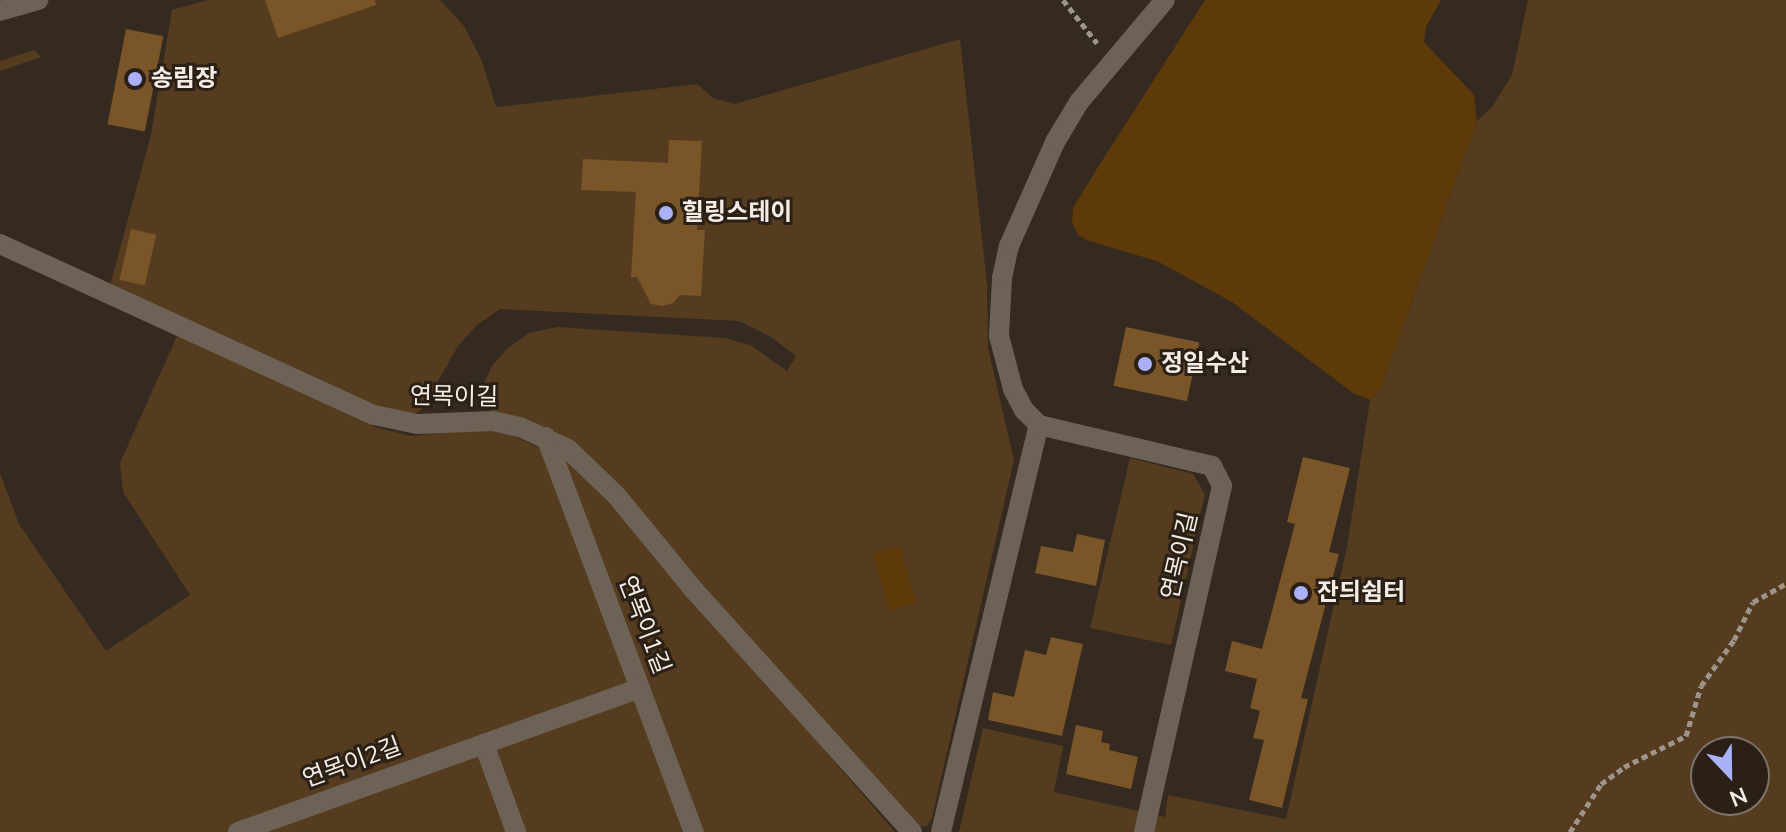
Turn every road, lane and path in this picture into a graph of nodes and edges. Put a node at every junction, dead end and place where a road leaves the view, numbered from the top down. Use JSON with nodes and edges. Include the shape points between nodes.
{"nodes":[{"id":1,"x":38,"y":0,"type":"edge"},
{"id":2,"x":1063,"y":0,"type":"edge"},
{"id":3,"x":1165,"y":0,"type":"edge"},
{"id":4,"x":0,"y":11,"type":"edge"},
{"id":5,"x":1110,"y":61,"type":"junction"},
{"id":6,"x":0,"y":244,"type":"edge"},
{"id":7,"x":1039,"y":425,"type":"junction"},
{"id":8,"x":546,"y":437,"type":"junction"},
{"id":9,"x":1786,"y":584,"type":"edge"},
{"id":10,"x":640,"y":688,"type":"junction"},
{"id":11,"x":484,"y":744,"type":"junction"},
{"id":12,"x":238,"y":832,"type":"edge"},
{"id":13,"x":516,"y":832,"type":"edge"},
{"id":14,"x":694,"y":832,"type":"edge"},
{"id":15,"x":912,"y":832,"type":"edge"},
{"id":16,"x":941,"y":832,"type":"edge"},
{"id":17,"x":1144,"y":832,"type":"edge"},
{"id":18,"x":1570,"y":832,"type":"edge"}],
"edges":[{"from":1,"to":4,"type":"street"},
{"from":2,"to":5,"type":"path"},
{"from":3,"to":5,"type":"street"},
{"from":5,"to":7,"type":"street","via":[[1055,142],[1021,216],[1002,278],[999,336],[1004,363],[1024,410]]},
{"from":6,"to":8,"type":"street","name":"연목이길","via":[[374,415],[417,424],[493,421]]},
{"from":7,"to":16,"type":"street"},
{"from":7,"to":17,"type":"street","name":"연목이길","via":[[1212,466],[1222,486]]},
{"from":8,"to":10,"type":"street","name":"연목이1길"},
{"from":8,"to":15,"type":"street","name":"연목이길","via":[[589,466]]},
{"from":9,"to":18,"type":"path","via":[[1753,602],[1701,686],[1686,736],[1601,784]]},
{"from":10,"to":11,"type":"street","name":"연목이2길"},
{"from":10,"to":14,"type":"street","name":"연목이1길"},
{"from":11,"to":12,"type":"street","name":"연목이2길"},
{"from":11,"to":13,"type":"street"}]}
